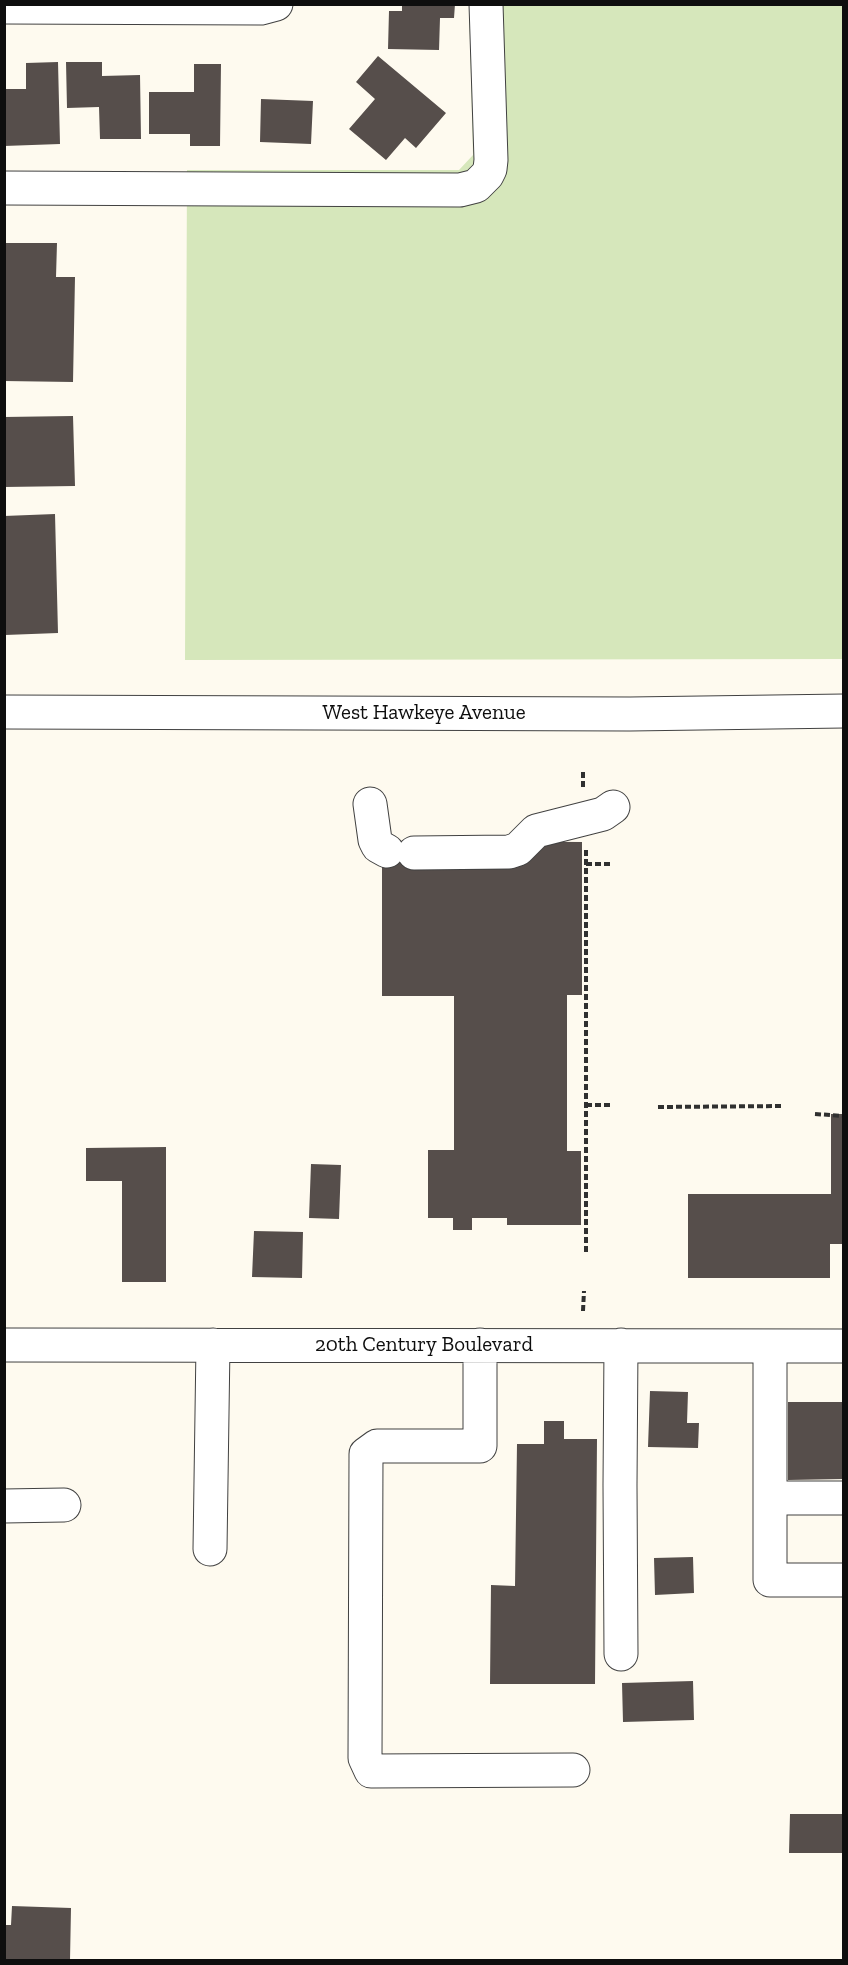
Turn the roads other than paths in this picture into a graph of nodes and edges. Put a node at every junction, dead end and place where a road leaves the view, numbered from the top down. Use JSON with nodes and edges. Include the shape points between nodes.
{"nodes":[{"id":1,"x":276,"y":4,"type":"edge"},
{"id":2,"x":486,"y":4,"type":"edge"},
{"id":3,"x":4,"y":7,"type":"edge"},
{"id":4,"x":4,"y":188,"type":"edge"},
{"id":5,"x":843,"y":711,"type":"edge"},
{"id":6,"x":4,"y":712,"type":"edge"},
{"id":7,"x":370,"y":804,"type":"dead end"},
{"id":8,"x":613,"y":807,"type":"dead end"},
{"id":9,"x":4,"y":1345,"type":"edge"},
{"id":10,"x":621,"y":1345,"type":"junction"},
{"id":11,"x":213,"y":1346,"type":"junction"},
{"id":12,"x":480,"y":1346,"type":"junction"},
{"id":13,"x":770,"y":1346,"type":"junction"},
{"id":14,"x":843,"y":1346,"type":"edge"},
{"id":15,"x":770,"y":1498,"type":"junction"},
{"id":16,"x":843,"y":1498,"type":"edge"},
{"id":17,"x":64,"y":1505,"type":"dead end"},
{"id":18,"x":4,"y":1506,"type":"edge"},
{"id":19,"x":210,"y":1549,"type":"dead end"},
{"id":20,"x":843,"y":1580,"type":"edge"},
{"id":21,"x":621,"y":1654,"type":"dead end"},
{"id":22,"x":573,"y":1770,"type":"dead end"}],
"edges":[{"from":1,"to":3,"type":"street","via":[[261,8]]},
{"from":2,"to":4,"type":"street","via":[[491,160],[487,175],[476,186]]},
{"from":5,"to":6,"type":"street","name":"West Hawkeye Avenue"},
{"from":7,"to":8,"type":"street","via":[[375,840],[381,848],[401,852],[509,852],[518,849],[536,831],[603,814]]},
{"from":9,"to":11,"type":"street","name":"20th Century Boulevard"},
{"from":10,"to":12,"type":"street","name":"20th Century Boulevard"},
{"from":10,"to":13,"type":"street","name":"20th Century Boulevard"},
{"from":10,"to":21,"type":"street"},
{"from":11,"to":12,"type":"street","name":"20th Century Boulevard"},
{"from":11,"to":19,"type":"street"},
{"from":12,"to":22,"type":"street","via":[[480,1446],[377,1446],[366,1454],[364,1758],[371,1771]]},
{"from":13,"to":14,"type":"street","name":"20th Century Boulevard"},
{"from":13,"to":15,"type":"street"},
{"from":15,"to":16,"type":"street"},
{"from":15,"to":20,"type":"street","via":[[770,1580]]},
{"from":17,"to":18,"type":"street"}]}
